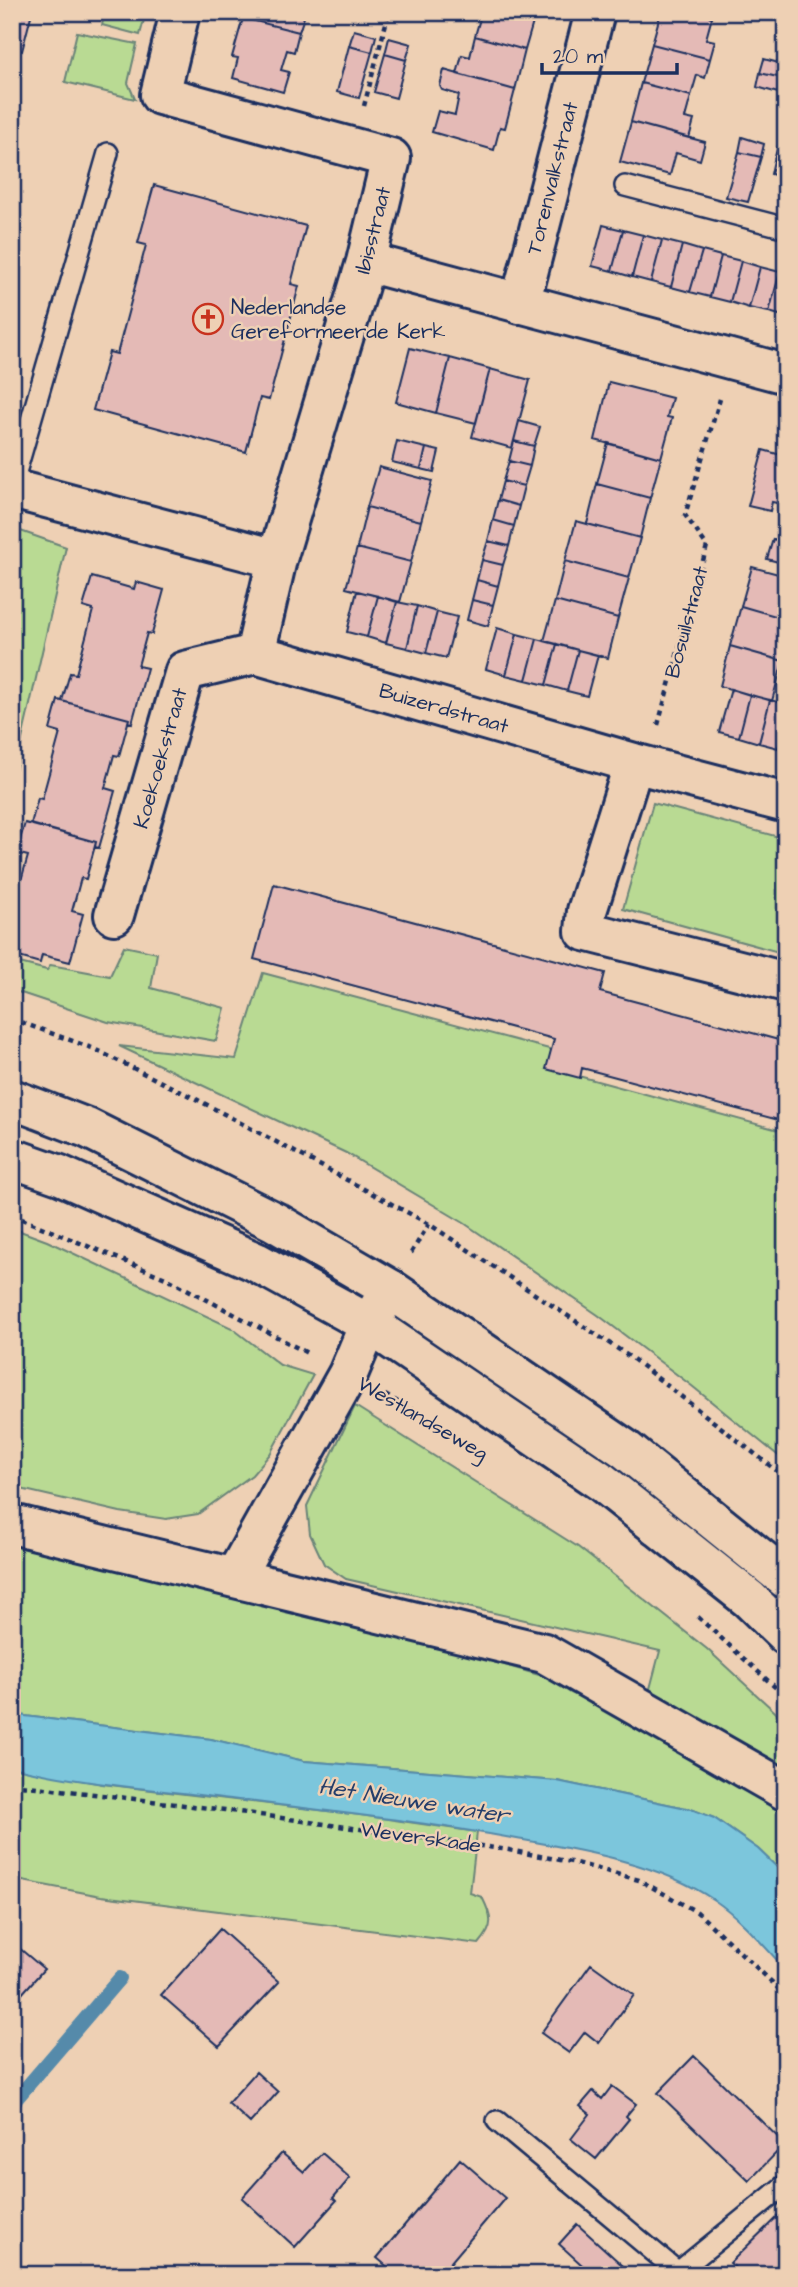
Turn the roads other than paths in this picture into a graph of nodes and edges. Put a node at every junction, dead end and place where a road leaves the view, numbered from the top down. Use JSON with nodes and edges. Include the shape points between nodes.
{"nodes":[{"id":1,"x":180,"y":12,"type":"edge"},
{"id":2,"x":595,"y":12,"type":"edge"},
{"id":3,"x":108,"y":153,"type":"dead end"},
{"id":4,"x":625,"y":186,"type":"dead end"},
{"id":5,"x":786,"y":228,"type":"edge"},
{"id":6,"x":366,"y":262,"type":"junction"},
{"id":7,"x":520,"y":304,"type":"junction"},
{"id":8,"x":786,"y":374,"type":"edge"},
{"id":9,"x":12,"y":487,"type":"edge"},
{"id":10,"x":277,"y":559,"type":"junction"},
{"id":11,"x":255,"y":654,"type":"junction"},
{"id":12,"x":634,"y":763,"type":"junction"},
{"id":13,"x":786,"y":803,"type":"edge"},
{"id":14,"x":114,"y":915,"type":"dead end"},
{"id":15,"x":786,"y":982,"type":"edge"},
{"id":16,"x":12,"y":1099,"type":"edge"},
{"id":17,"x":12,"y":1158,"type":"edge"},
{"id":18,"x":390,"y":1289,"type":"junction"},
{"id":19,"x":369,"y":1324,"type":"junction"},
{"id":20,"x":12,"y":1524,"type":"edge"},
{"id":21,"x":234,"y":1578,"type":"junction"},
{"id":22,"x":786,"y":1579,"type":"edge"},
{"id":23,"x":786,"y":1635,"type":"edge"},
{"id":24,"x":786,"y":1791,"type":"edge"},
{"id":25,"x":497,"y":2121,"type":"dead end"},
{"id":26,"x":786,"y":2184,"type":"edge"}],
"edges":[{"from":1,"to":6,"type":"street","name":"Ibisstraat","via":[[160,95],[391,158]]},
{"from":2,"to":7,"type":"street","name":"Torenvalkstraat"},
{"from":3,"to":9,"type":"lane"},
{"from":4,"to":5,"type":"lane"},
{"from":6,"to":7,"type":"street"},
{"from":6,"to":10,"type":"street","name":"Ibisstraat"},
{"from":7,"to":8,"type":"street"},
{"from":9,"to":10,"type":"street"},
{"from":10,"to":11,"type":"street","name":"Ibisstraat"},
{"from":11,"to":12,"type":"street","name":"Buizerdstraat"},
{"from":11,"to":14,"type":"street","name":"Koekoekstraat","via":[[185,671]]},
{"from":12,"to":13,"type":"street","name":"Buizerdstraat"},
{"from":12,"to":15,"type":"street","via":[[584,931]]},
{"from":16,"to":18,"type":"street","via":[[87,1128],[263,1216]]},
{"from":17,"to":19,"type":"street","name":"Westlandseweg","via":[[256,1262]]},
{"from":18,"to":19,"type":"street"},
{"from":18,"to":22,"type":"street","via":[[625,1449]]},
{"from":19,"to":21,"type":"street","via":[[348,1374]]},
{"from":19,"to":23,"type":"street","name":"Westlandseweg","via":[[602,1482],[749,1599]]},
{"from":20,"to":21,"type":"street"},
{"from":21,"to":24,"type":"street","via":[[544,1653]]},
{"from":25,"to":26,"type":"lane","via":[[678,2272]]}]}
